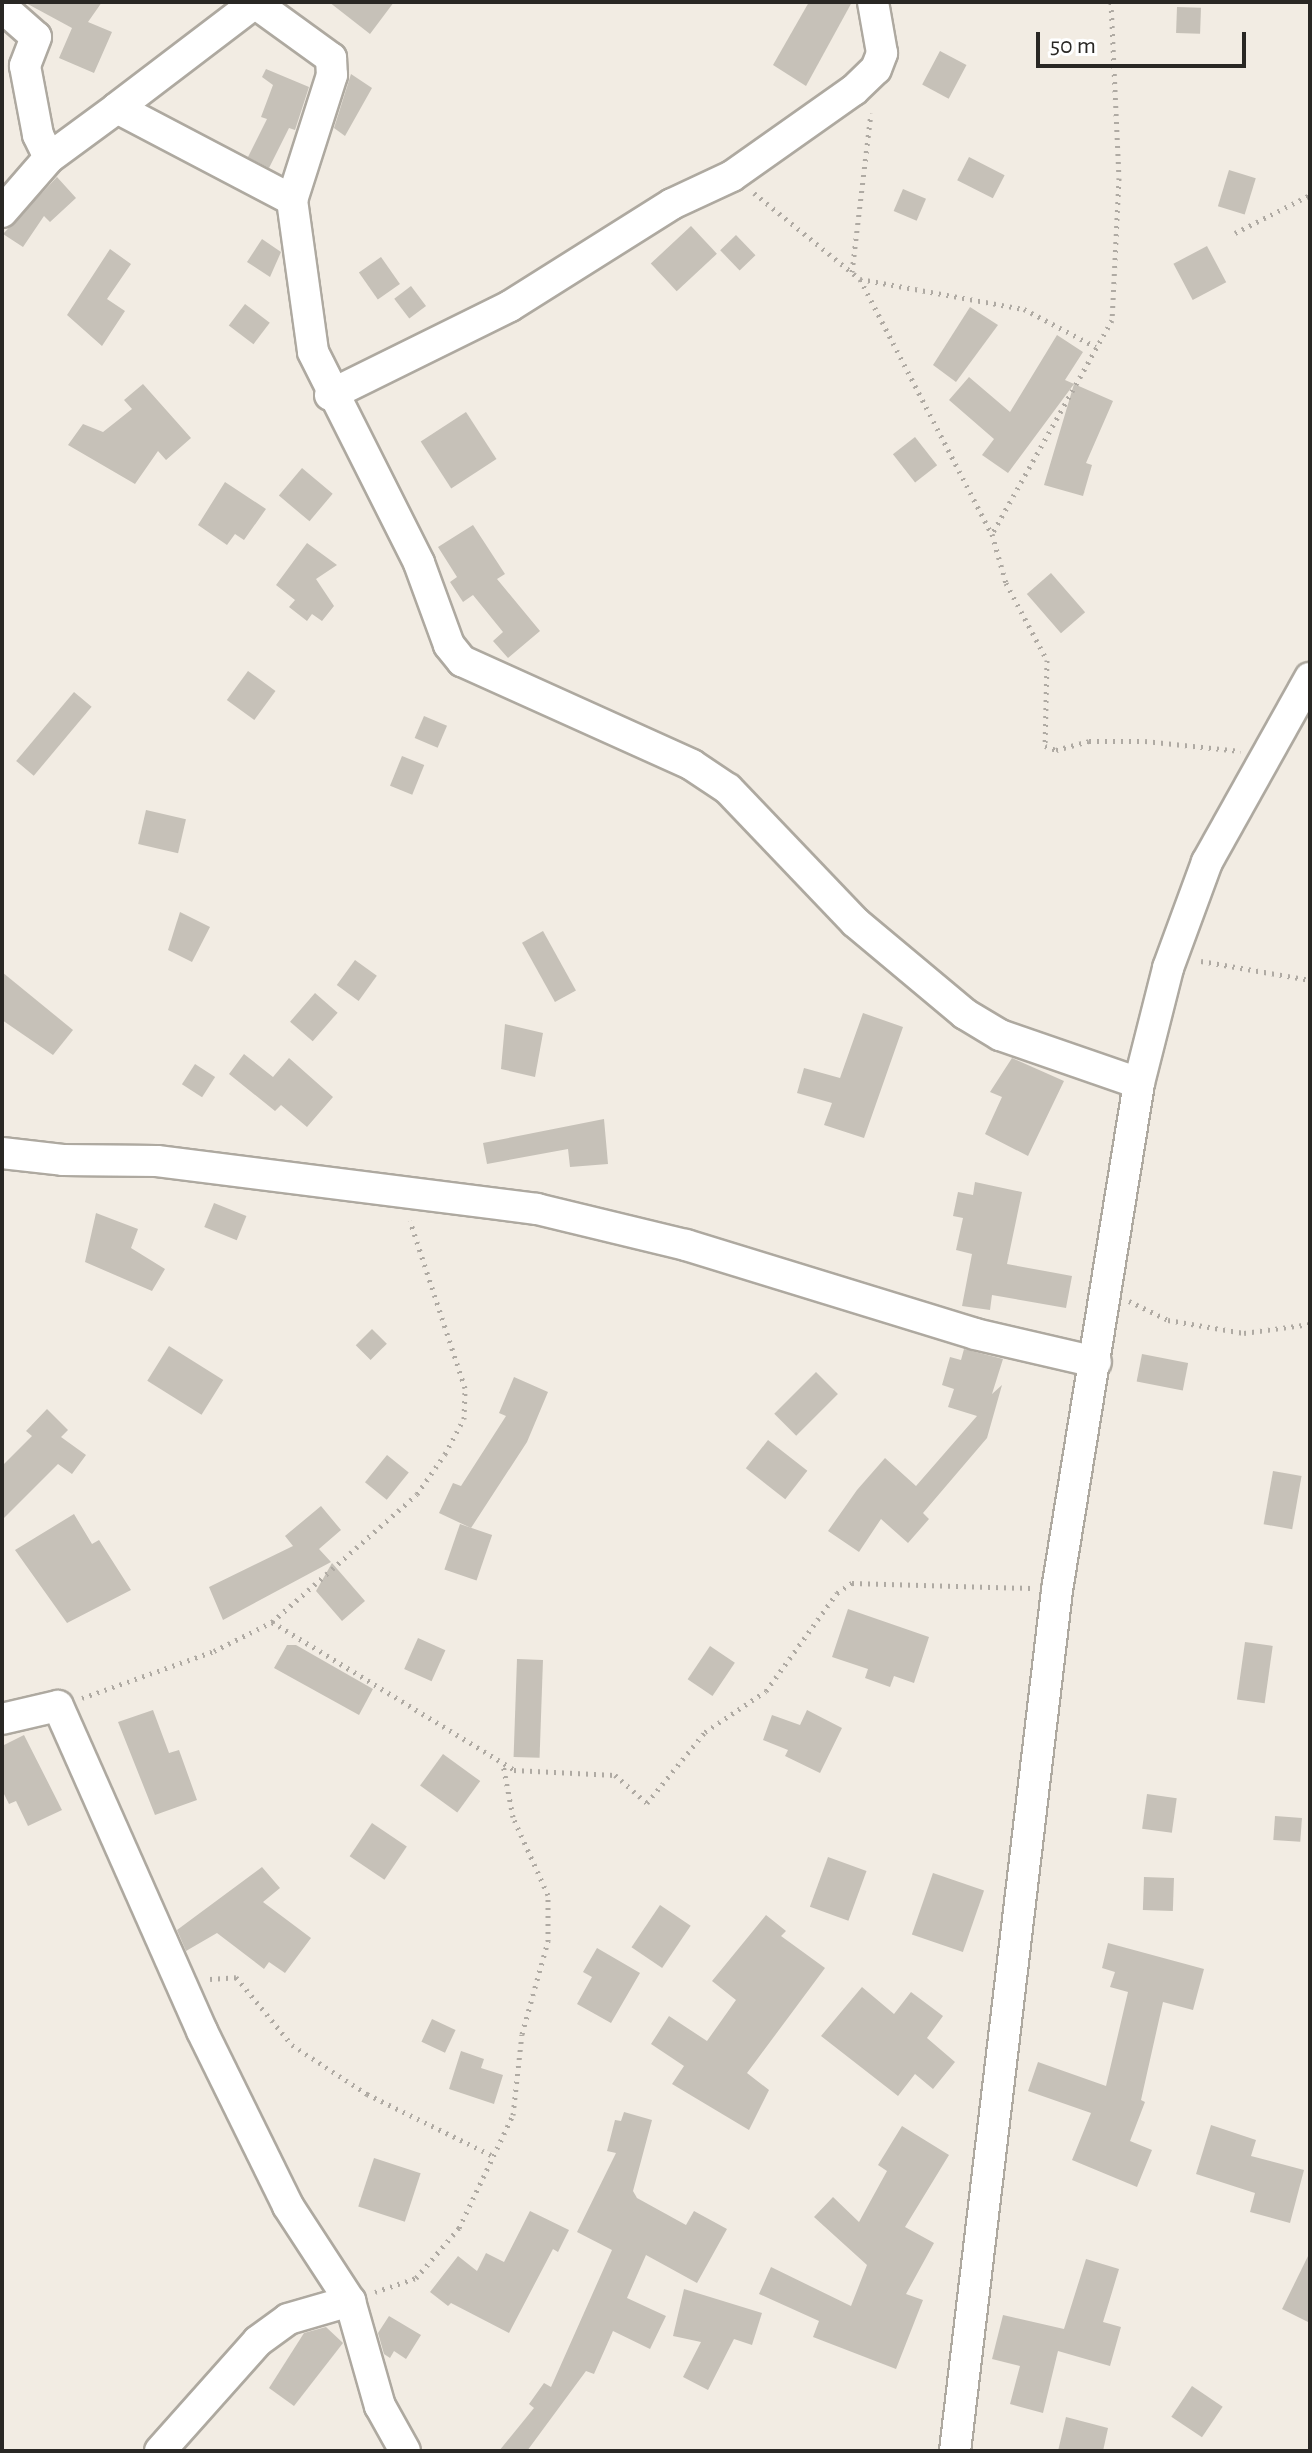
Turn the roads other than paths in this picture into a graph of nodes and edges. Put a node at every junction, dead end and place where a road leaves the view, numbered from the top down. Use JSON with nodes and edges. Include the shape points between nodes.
{"nodes":[{"id":1,"x":256,"y":2,"type":"edge"},
{"id":2,"x":873,"y":2,"type":"edge"},
{"id":3,"x":2,"y":7,"type":"edge"},
{"id":4,"x":117,"y":108,"type":"junction"},
{"id":5,"x":49,"y":158,"type":"junction"},
{"id":6,"x":292,"y":200,"type":"junction"},
{"id":7,"x":2,"y":212,"type":"edge"},
{"id":8,"x":330,"y":395,"type":"junction"},
{"id":9,"x":1310,"y":678,"type":"edge"},
{"id":10,"x":1139,"y":1083,"type":"junction"},
{"id":11,"x":2,"y":1153,"type":"edge"},
{"id":12,"x":1096,"y":1362,"type":"junction"},
{"id":13,"x":2,"y":1719,"type":"edge"},
{"id":14,"x":350,"y":2301,"type":"junction"},
{"id":15,"x":160,"y":2451,"type":"edge"},
{"id":16,"x":405,"y":2451,"type":"edge"},
{"id":17,"x":955,"y":2451,"type":"edge"}],
"edges":[{"from":1,"to":4,"type":"street"},
{"from":1,"to":6,"type":"street","via":[[331,58],[332,75]]},
{"from":2,"to":8,"type":"street","via":[[882,53],[876,69],[854,90],[732,176],[672,204],[510,306]]},
{"from":3,"to":5,"type":"street","via":[[36,37],[25,66],[38,135]]},
{"from":4,"to":5,"type":"street"},
{"from":4,"to":6,"type":"street"},
{"from":5,"to":7,"type":"street"},
{"from":6,"to":8,"type":"street","via":[[313,352]]},
{"from":8,"to":10,"type":"street","via":[[419,563],[449,645],[462,661],[692,765],[728,789],[855,922],[965,1014],[1000,1035]]},
{"from":9,"to":10,"type":"street","via":[[1207,862],[1172,959]]},
{"from":10,"to":12,"type":"street"},
{"from":11,"to":12,"type":"street","via":[[34,1159],[157,1161],[537,1209],[686,1245],[975,1334]]},
{"from":12,"to":17,"type":"street","via":[[1057,1590]]},
{"from":13,"to":14,"type":"street","via":[[58,1706],[288,2206]]},
{"from":14,"to":15,"type":"street","via":[[288,2319],[258,2341]]},
{"from":14,"to":16,"type":"street","via":[[380,2406]]}]}
